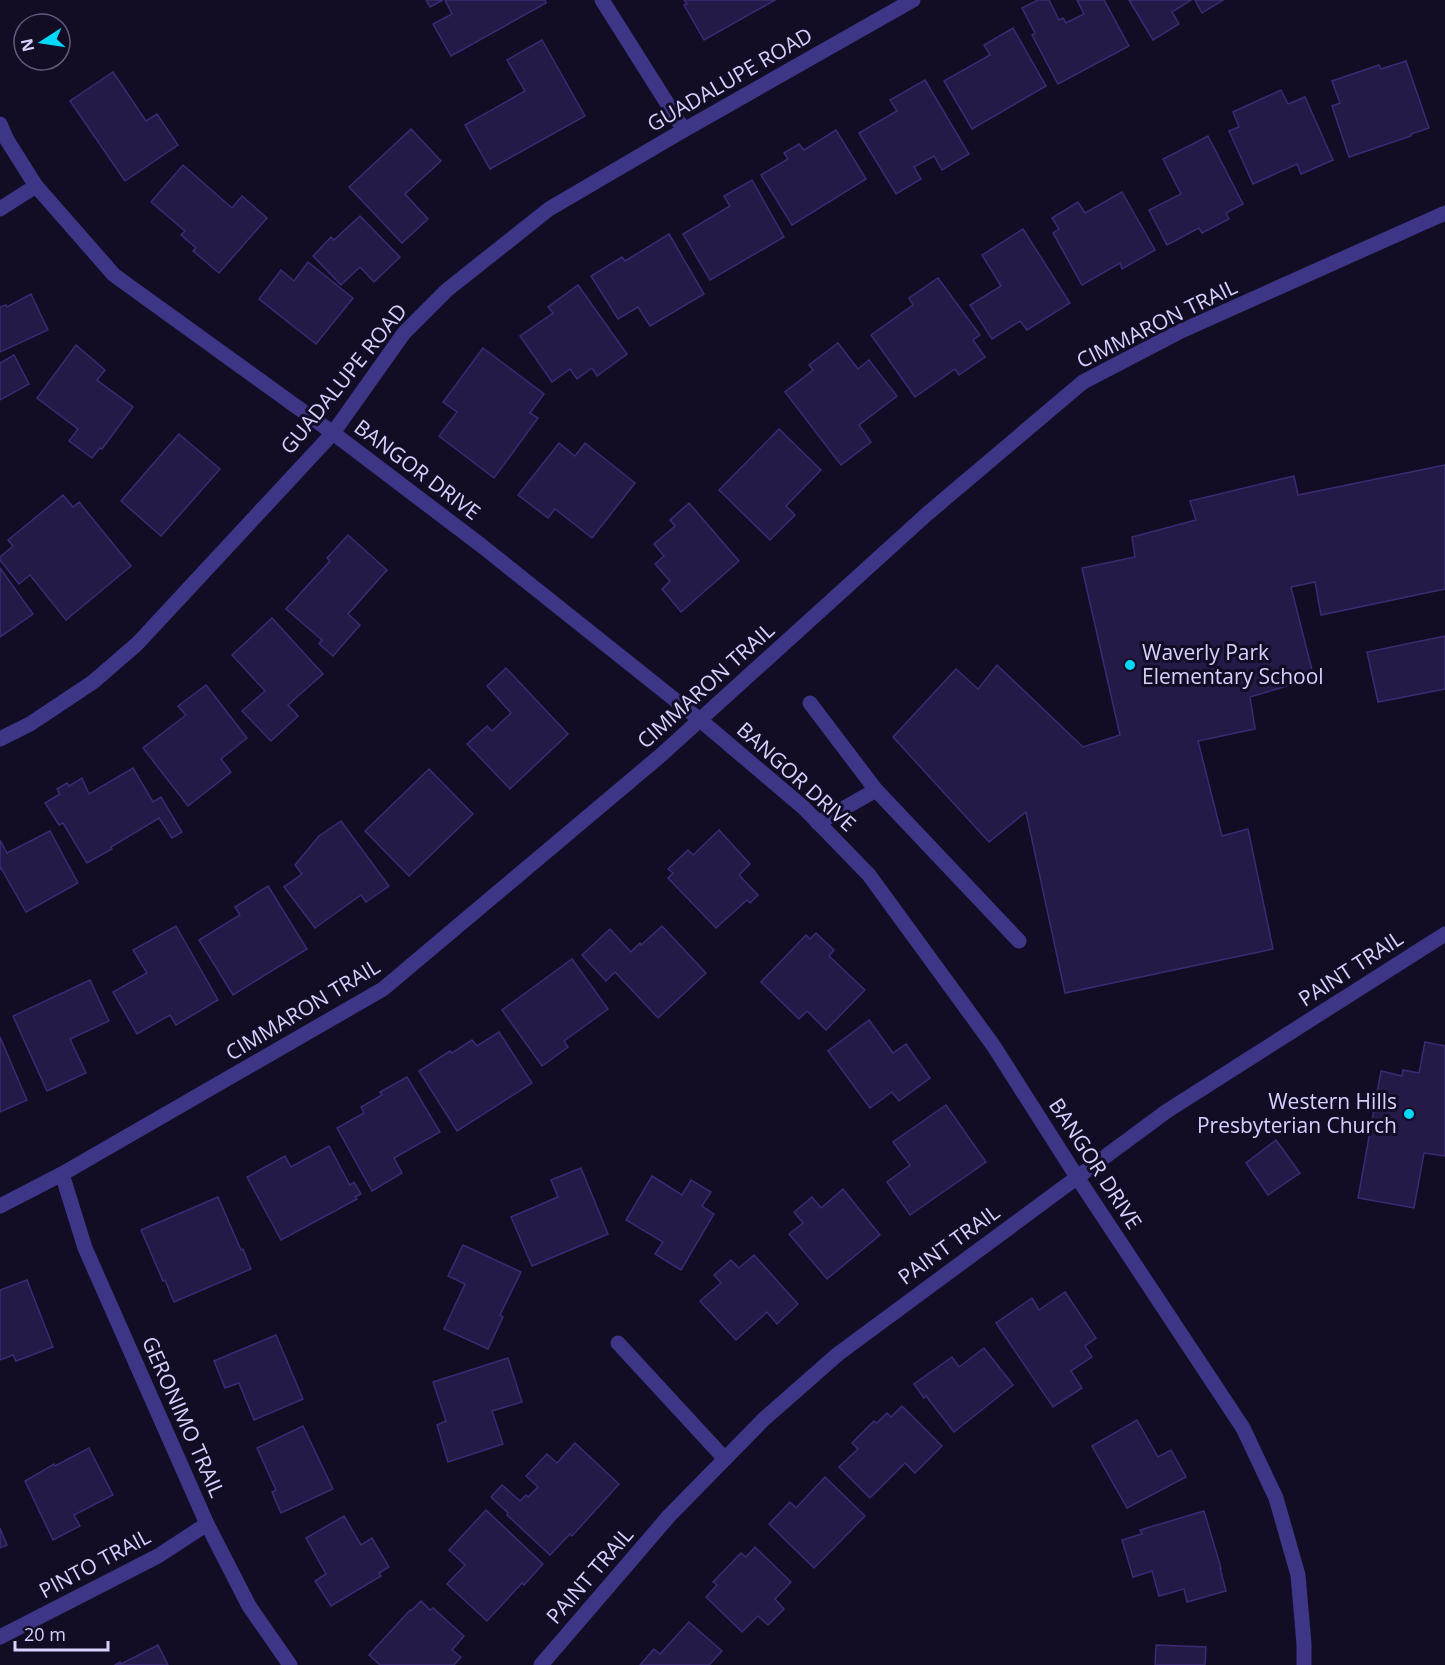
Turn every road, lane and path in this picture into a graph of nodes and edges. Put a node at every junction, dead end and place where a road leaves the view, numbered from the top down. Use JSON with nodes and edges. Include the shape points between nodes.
{"nodes":[{"id":1,"x":602,"y":0,"type":"edge"},
{"id":2,"x":913,"y":0,"type":"edge"},
{"id":3,"x":0,"y":124,"type":"edge"},
{"id":4,"x":684,"y":129,"type":"junction"},
{"id":5,"x":36,"y":186,"type":"junction"},
{"id":6,"x":0,"y":209,"type":"edge"},
{"id":7,"x":1445,"y":213,"type":"edge"},
{"id":8,"x":333,"y":433,"type":"junction"},
{"id":9,"x":810,"y":703,"type":"dead end"},
{"id":10,"x":699,"y":719,"type":"junction"},
{"id":11,"x":0,"y":739,"type":"edge"},
{"id":12,"x":876,"y":790,"type":"junction"},
{"id":13,"x":818,"y":823,"type":"junction"},
{"id":14,"x":1445,"y":934,"type":"edge"},
{"id":15,"x":1019,"y":941,"type":"dead end"},
{"id":16,"x":62,"y":1174,"type":"junction"},
{"id":17,"x":1077,"y":1177,"type":"junction"},
{"id":18,"x":0,"y":1206,"type":"edge"},
{"id":19,"x":618,"y":1343,"type":"dead end"},
{"id":20,"x":725,"y":1459,"type":"junction"},
{"id":21,"x":207,"y":1524,"type":"junction"},
{"id":22,"x":0,"y":1637,"type":"edge"},
{"id":23,"x":290,"y":1665,"type":"edge"},
{"id":24,"x":542,"y":1665,"type":"edge"},
{"id":25,"x":1304,"y":1665,"type":"edge"}],
"edges":[{"from":1,"to":4,"type":"street"},
{"from":2,"to":4,"type":"street","name":"GUADALUPE ROAD"},
{"from":3,"to":5,"type":"street","name":"BANGOR DRIVE"},
{"from":4,"to":8,"type":"street","name":"GUADALUPE ROAD","via":[[549,209],[447,290],[404,333]]},
{"from":5,"to":6,"type":"street"},
{"from":5,"to":8,"type":"street","name":"BANGOR DRIVE","via":[[114,274]]},
{"from":7,"to":10,"type":"street","name":"CIMMARON TRAIL","via":[[1179,332],[1083,382],[927,514]]},
{"from":8,"to":10,"type":"street","name":"BANGOR DRIVE"},
{"from":8,"to":11,"type":"street","name":"GUADALUPE ROAD","via":[[137,644],[93,682]]},
{"from":9,"to":12,"type":"street"},
{"from":10,"to":13,"type":"street","name":"BANGOR DRIVE"},
{"from":10,"to":16,"type":"street","name":"CIMMARON TRAIL","via":[[383,989]]},
{"from":12,"to":13,"type":"street"},
{"from":12,"to":15,"type":"street"},
{"from":13,"to":17,"type":"street","name":"BANGOR DRIVE","via":[[869,875],[973,1016]]},
{"from":14,"to":17,"type":"street","name":"PAINT TRAIL","via":[[1167,1111]]},
{"from":16,"to":18,"type":"street","name":"CIMMARON TRAIL"},
{"from":16,"to":21,"type":"street","name":"GERONIMO TRAIL","via":[[85,1248]]},
{"from":17,"to":20,"type":"street","name":"PAINT TRAIL","via":[[838,1354]]},
{"from":17,"to":25,"type":"street","name":"BANGOR DRIVE","via":[[1243,1428],[1276,1498],[1298,1575]]},
{"from":19,"to":20,"type":"street"},
{"from":20,"to":24,"type":"street","name":"PAINT TRAIL","via":[[669,1516]]},
{"from":21,"to":22,"type":"street","name":"PINTO TRAIL","via":[[158,1556]]},
{"from":21,"to":23,"type":"street","name":"GERONIMO TRAIL","via":[[249,1606]]}]}
